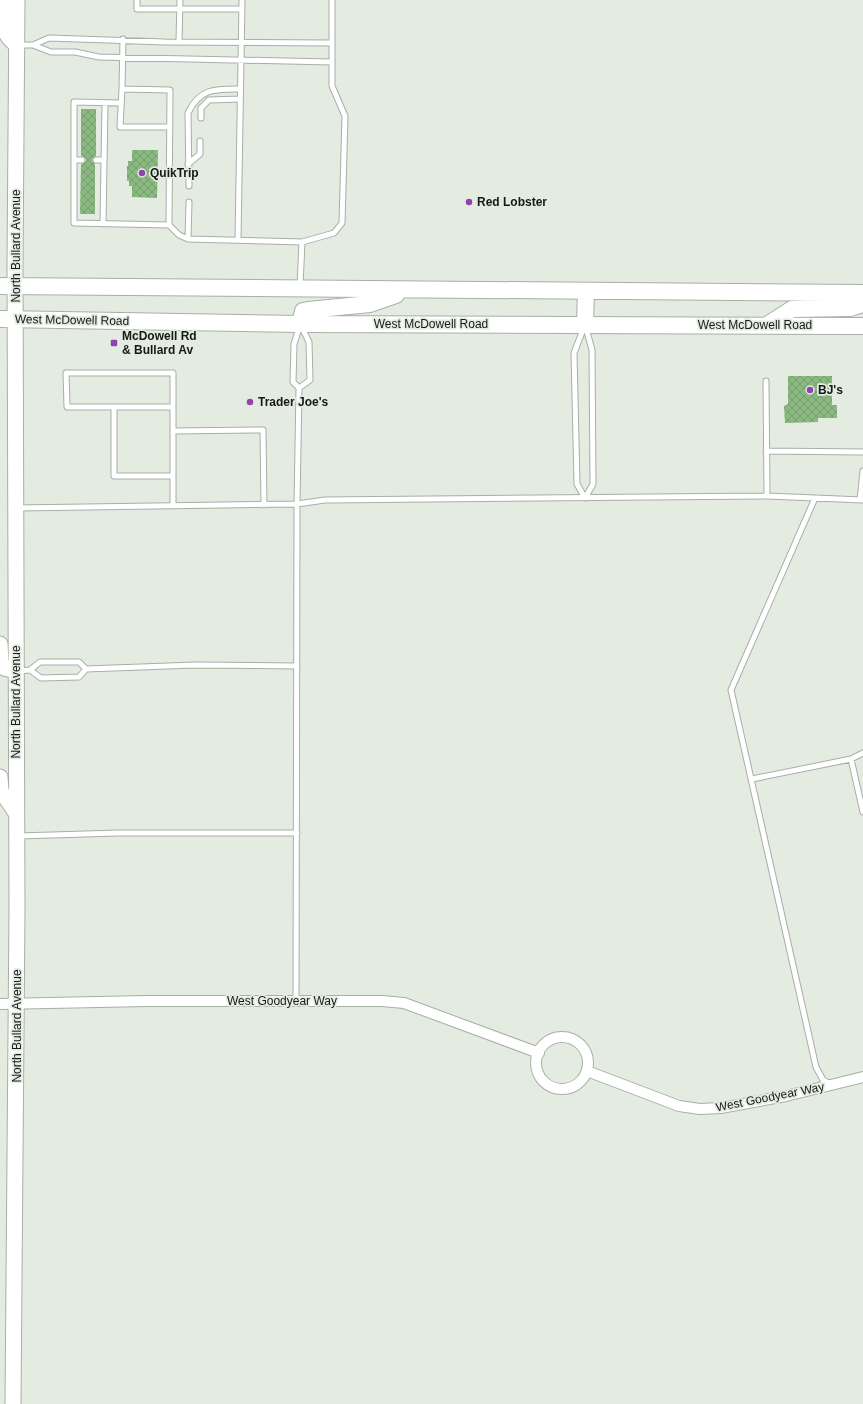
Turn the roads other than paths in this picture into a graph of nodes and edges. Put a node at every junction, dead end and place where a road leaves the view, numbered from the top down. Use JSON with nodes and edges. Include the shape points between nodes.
{"nodes":[{"id":1,"x":2,"y":0,"type":"edge"},
{"id":2,"x":17,"y":0,"type":"edge"},
{"id":3,"x":137,"y":0,"type":"edge"},
{"id":4,"x":180,"y":0,"type":"edge"},
{"id":5,"x":242,"y":0,"type":"edge"},
{"id":6,"x":332,"y":0,"type":"edge"},
{"id":7,"x":241,"y":9,"type":"junction"},
{"id":8,"x":180,"y":10,"type":"junction"},
{"id":9,"x":123,"y":39,"type":"junction"},
{"id":10,"x":179,"y":42,"type":"junction"},
{"id":11,"x":331,"y":42,"type":"junction"},
{"id":12,"x":240,"y":43,"type":"junction"},
{"id":13,"x":17,"y":45,"type":"junction"},
{"id":14,"x":33,"y":45,"type":"junction"},
{"id":15,"x":122,"y":58,"type":"junction"},
{"id":16,"x":240,"y":60,"type":"junction"},
{"id":17,"x":332,"y":62,"type":"junction"},
{"id":18,"x":122,"y":89,"type":"junction"},
{"id":19,"x":240,"y":89,"type":"junction"},
{"id":20,"x":240,"y":99,"type":"junction"},
{"id":21,"x":105,"y":103,"type":"junction"},
{"id":22,"x":120,"y":103,"type":"junction"},
{"id":23,"x":201,"y":118,"type":"dead end"},
{"id":24,"x":169,"y":127,"type":"junction"},
{"id":25,"x":200,"y":141,"type":"dead end"},
{"id":26,"x":74,"y":160,"type":"junction"},
{"id":27,"x":82,"y":160,"type":"dead end"},
{"id":28,"x":96,"y":160,"type":"dead end"},
{"id":29,"x":104,"y":160,"type":"junction"},
{"id":30,"x":188,"y":164,"type":"junction"},
{"id":31,"x":189,"y":186,"type":"dead end"},
{"id":32,"x":189,"y":202,"type":"dead end"},
{"id":33,"x":103,"y":224,"type":"junction"},
{"id":34,"x":169,"y":225,"type":"junction"},
{"id":35,"x":188,"y":238,"type":"junction"},
{"id":36,"x":238,"y":240,"type":"junction"},
{"id":37,"x":302,"y":242,"type":"junction"},
{"id":38,"x":8,"y":286,"type":"edge"},
{"id":39,"x":300,"y":290,"type":"junction"},
{"id":40,"x":407,"y":291,"type":"junction"},
{"id":41,"x":586,"y":291,"type":"junction"},
{"id":42,"x":863,"y":293,"type":"edge"},
{"id":43,"x":863,"y":304,"type":"edge"},
{"id":44,"x":0,"y":319,"type":"edge"},
{"id":45,"x":16,"y":319,"type":"junction"},
{"id":46,"x":300,"y":324,"type":"junction"},
{"id":47,"x":585,"y":324,"type":"junction"},
{"id":48,"x":767,"y":325,"type":"junction"},
{"id":49,"x":863,"y":326,"type":"edge"},
{"id":50,"x":766,"y":381,"type":"dead end"},
{"id":51,"x":299,"y":388,"type":"junction"},
{"id":52,"x":114,"y":407,"type":"junction"},
{"id":53,"x":173,"y":407,"type":"junction"},
{"id":54,"x":173,"y":431,"type":"junction"},
{"id":55,"x":766,"y":451,"type":"junction"},
{"id":56,"x":863,"y":452,"type":"edge"},
{"id":57,"x":863,"y":471,"type":"edge"},
{"id":58,"x":173,"y":476,"type":"junction"},
{"id":59,"x":767,"y":496,"type":"junction"},
{"id":60,"x":585,"y":498,"type":"junction"},
{"id":61,"x":815,"y":498,"type":"junction"},
{"id":62,"x":861,"y":500,"type":"edge"},
{"id":63,"x":297,"y":504,"type":"junction"},
{"id":64,"x":264,"y":505,"type":"junction"},
{"id":65,"x":173,"y":506,"type":"junction"},
{"id":66,"x":16,"y":508,"type":"junction"},
{"id":67,"x":0,"y":644,"type":"edge"},
{"id":68,"x":297,"y":666,"type":"junction"},
{"id":69,"x":86,"y":669,"type":"junction"},
{"id":70,"x":23,"y":670,"type":"junction"},
{"id":71,"x":863,"y":753,"type":"edge"},
{"id":72,"x":851,"y":760,"type":"junction"},
{"id":73,"x":0,"y":777,"type":"edge"},
{"id":74,"x":752,"y":779,"type":"junction"},
{"id":75,"x":863,"y":812,"type":"edge"},
{"id":76,"x":16,"y":813,"type":"junction"},
{"id":77,"x":297,"y":833,"type":"junction"},
{"id":78,"x":16,"y":836,"type":"junction"},
{"id":79,"x":296,"y":1001,"type":"junction"},
{"id":80,"x":0,"y":1004,"type":"edge"},
{"id":81,"x":17,"y":1004,"type":"junction"},
{"id":82,"x":539,"y":1053,"type":"junction"},
{"id":83,"x":587,"y":1071,"type":"junction"},
{"id":84,"x":863,"y":1077,"type":"edge"},
{"id":85,"x":831,"y":1085,"type":"junction"},
{"id":86,"x":7,"y":1333,"type":"edge"},
{"id":87,"x":13,"y":1404,"type":"edge"}],
"edges":[{"from":1,"to":13,"type":"main road","via":[[5,34]]},
{"from":2,"to":13,"type":"main road","name":"North Bullard Avenue"},
{"from":3,"to":8,"type":"lane","via":[[137,10]]},
{"from":4,"to":8,"type":"lane"},
{"from":5,"to":7,"type":"lane"},
{"from":6,"to":11,"type":"lane"},
{"from":7,"to":8,"type":"lane"},
{"from":7,"to":12,"type":"lane"},
{"from":8,"to":10,"type":"lane"},
{"from":9,"to":10,"type":"lane"},
{"from":9,"to":14,"type":"lane","via":[[49,38]]},
{"from":9,"to":15,"type":"lane"},
{"from":10,"to":12,"type":"lane"},
{"from":11,"to":12,"type":"lane"},
{"from":11,"to":17,"type":"lane"},
{"from":12,"to":16,"type":"lane"},
{"from":13,"to":14,"type":"lane"},
{"from":13,"to":38,"type":"main road","name":"North Bullard Avenue"},
{"from":14,"to":15,"type":"lane","via":[[51,52],[75,52]]},
{"from":15,"to":16,"type":"lane"},
{"from":15,"to":18,"type":"lane"},
{"from":16,"to":17,"type":"lane"},
{"from":16,"to":19,"type":"lane"},
{"from":17,"to":37,"type":"lane","via":[[332,86],[345,116],[342,223],[334,233]]},
{"from":18,"to":22,"type":"lane"},
{"from":18,"to":24,"type":"lane","via":[[170,90]]},
{"from":19,"to":20,"type":"lane"},
{"from":19,"to":30,"type":"lane","via":[[210,90],[202,94],[192,105],[188,113]]},
{"from":20,"to":23,"type":"lane","via":[[209,100],[201,108]]},
{"from":20,"to":36,"type":"lane"},
{"from":21,"to":22,"type":"lane"},
{"from":21,"to":26,"type":"lane","via":[[74,102]]},
{"from":21,"to":29,"type":"lane"},
{"from":22,"to":24,"type":"lane","via":[[120,127]]},
{"from":24,"to":34,"type":"lane"},
{"from":25,"to":30,"type":"lane","via":[[200,154]]},
{"from":26,"to":27,"type":"lane"},
{"from":26,"to":33,"type":"lane","via":[[74,223]]},
{"from":28,"to":29,"type":"lane"},
{"from":29,"to":33,"type":"lane"},
{"from":30,"to":31,"type":"lane"},
{"from":32,"to":35,"type":"lane"},
{"from":33,"to":34,"type":"lane"},
{"from":34,"to":35,"type":"lane","via":[[179,235]]},
{"from":35,"to":36,"type":"lane"},
{"from":36,"to":37,"type":"lane"},
{"from":37,"to":39,"type":"lane"},
{"from":38,"to":39,"type":"main road"},
{"from":38,"to":45,"type":"main road","name":"North Bullard Avenue"},
{"from":39,"to":40,"type":"main road"},
{"from":40,"to":41,"type":"main road"},
{"from":40,"to":46,"type":"main road","via":[[370,304],[308,310],[303,312]]},
{"from":41,"to":42,"type":"main road"},
{"from":41,"to":47,"type":"main road"},
{"from":43,"to":48,"type":"main road","via":[[850,308],[792,309]]},
{"from":44,"to":45,"type":"main road","name":"West McDowell Road"},
{"from":45,"to":46,"type":"main road","name":"West McDowell Road"},
{"from":45,"to":66,"type":"main road","name":"North Bullard Avenue"},
{"from":46,"to":47,"type":"main road","name":"West McDowell Road"},
{"from":46,"to":51,"type":"lane","via":[[294,344],[293,382]]},
{"from":46,"to":51,"type":"lane","via":[[309,342],[310,380]]},
{"from":47,"to":48,"type":"main road","name":"West McDowell Road"},
{"from":47,"to":60,"type":"lane","via":[[592,350],[593,484]]},
{"from":47,"to":60,"type":"lane","via":[[574,353],[577,484]]},
{"from":48,"to":49,"type":"main road","name":"West McDowell Road"},
{"from":50,"to":55,"type":"lane"},
{"from":51,"to":63,"type":"lane"},
{"from":52,"to":53,"type":"lane"},
{"from":52,"to":53,"type":"lane","via":[[67,407],[66,373],[172,373]]},
{"from":52,"to":58,"type":"lane","via":[[114,476]]},
{"from":53,"to":54,"type":"lane"},
{"from":54,"to":58,"type":"lane"},
{"from":54,"to":64,"type":"lane","via":[[263,430]]},
{"from":55,"to":56,"type":"lane"},
{"from":55,"to":59,"type":"lane"},
{"from":57,"to":62,"type":"lane"},
{"from":58,"to":65,"type":"lane"},
{"from":59,"to":60,"type":"lane"},
{"from":59,"to":61,"type":"lane"},
{"from":60,"to":63,"type":"lane","via":[[325,500]]},
{"from":61,"to":62,"type":"lane"},
{"from":61,"to":74,"type":"lane","via":[[731,690]]},
{"from":63,"to":64,"type":"lane"},
{"from":63,"to":68,"type":"lane"},
{"from":64,"to":65,"type":"lane"},
{"from":65,"to":66,"type":"lane"},
{"from":66,"to":70,"type":"main road","name":"North Bullard Avenue"},
{"from":67,"to":70,"type":"main road","via":[[1,663],[4,668]]},
{"from":68,"to":69,"type":"lane","via":[[194,665]]},
{"from":68,"to":77,"type":"lane"},
{"from":69,"to":70,"type":"lane","via":[[79,662],[40,662]]},
{"from":69,"to":70,"type":"lane","via":[[79,677],[41,678]]},
{"from":70,"to":76,"type":"main road","name":"North Bullard Avenue"},
{"from":71,"to":72,"type":"lane"},
{"from":72,"to":74,"type":"lane"},
{"from":72,"to":75,"type":"lane"},
{"from":73,"to":76,"type":"main road","via":[[0,791]]},
{"from":74,"to":85,"type":"lane","via":[[816,1067],[823,1080]]},
{"from":76,"to":78,"type":"main road","name":"North Bullard Avenue"},
{"from":77,"to":78,"type":"lane"},
{"from":77,"to":79,"type":"lane"},
{"from":78,"to":81,"type":"main road","name":"North Bullard Avenue"},
{"from":79,"to":81,"type":"street","name":"West Goodyear Way"},
{"from":79,"to":82,"type":"street","name":"West Goodyear Way","via":[[404,1003]]},
{"from":80,"to":81,"type":"street","name":"West Goodyear Way"},
{"from":81,"to":86,"type":"main road","name":"North Bullard Avenue"},
{"from":82,"to":83,"type":"street","via":[[552,1039],[572,1038],[586,1051]]},
{"from":82,"to":83,"type":"street","via":[[539,1073],[547,1084],[553,1087],[574,1086]]},
{"from":83,"to":85,"type":"street","name":"West Goodyear Way","via":[[680,1106],[700,1109],[721,1108]]},
{"from":84,"to":85,"type":"street","name":"West Goodyear Way"},
{"from":86,"to":87,"type":"main road","name":"North Bullard Avenue"}]}
